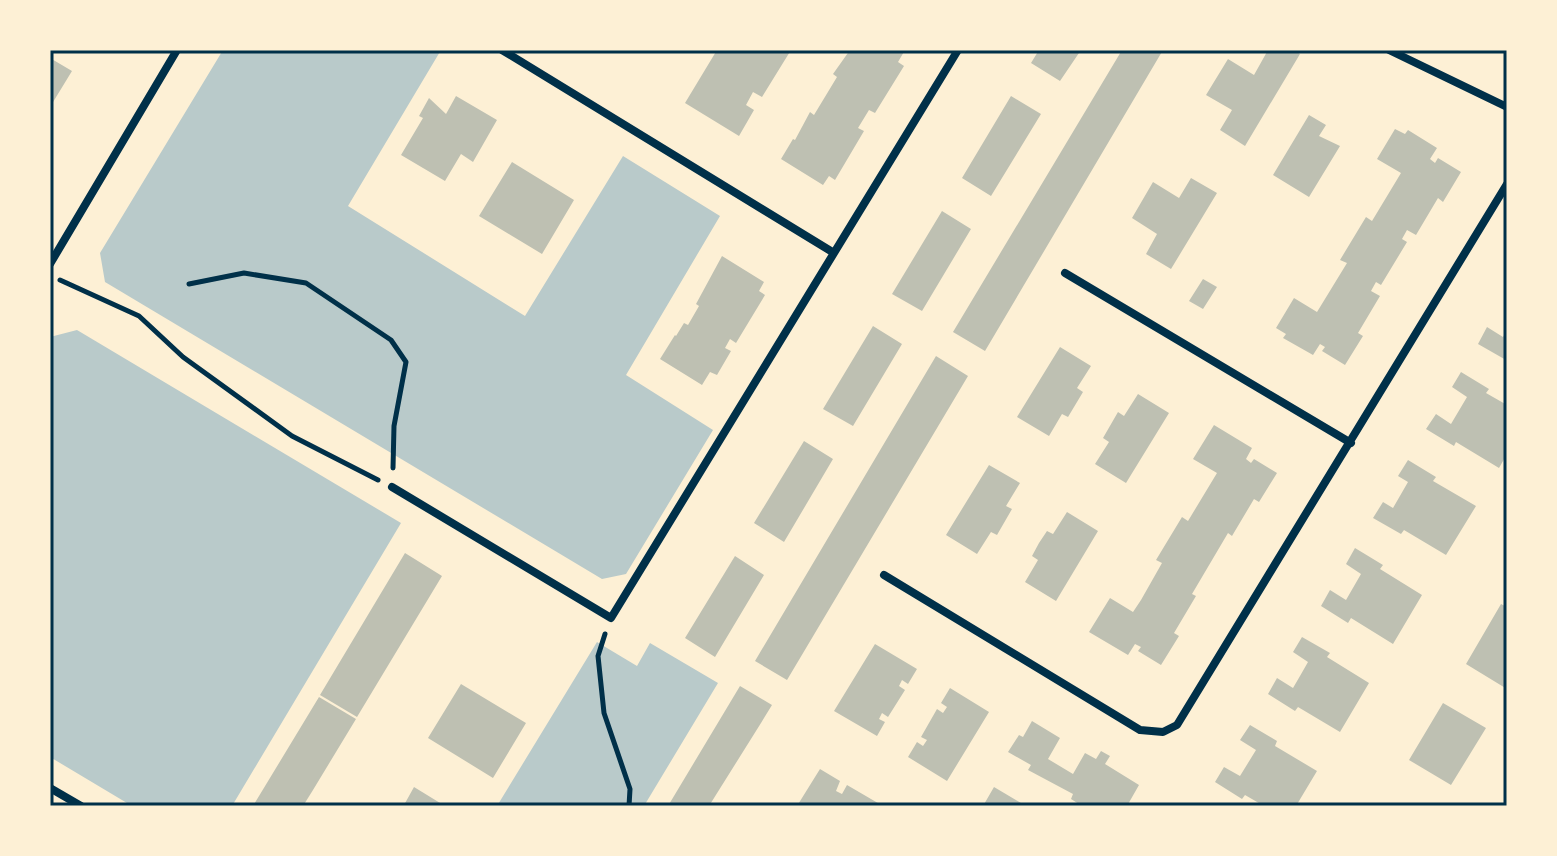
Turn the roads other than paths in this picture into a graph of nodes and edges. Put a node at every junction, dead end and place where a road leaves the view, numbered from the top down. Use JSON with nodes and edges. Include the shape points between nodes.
{"nodes":[{"id":1,"x":177,"y":50,"type":"edge"},
{"id":2,"x":502,"y":50,"type":"edge"},
{"id":3,"x":958,"y":50,"type":"edge"},
{"id":4,"x":1389,"y":50,"type":"edge"},
{"id":5,"x":1507,"y":107,"type":"edge"},
{"id":6,"x":1507,"y":184,"type":"edge"},
{"id":7,"x":834,"y":253,"type":"junction"},
{"id":8,"x":50,"y":264,"type":"edge"},
{"id":9,"x":1065,"y":273,"type":"dead end"},
{"id":10,"x":1351,"y":443,"type":"junction"},
{"id":11,"x":392,"y":487,"type":"road end"},
{"id":12,"x":884,"y":575,"type":"dead end"},
{"id":13,"x":50,"y":788,"type":"edge"},
{"id":14,"x":81,"y":806,"type":"edge"}],
"edges":[{"from":1,"to":8,"type":"street"},
{"from":2,"to":7,"type":"street"},
{"from":3,"to":7,"type":"street"},
{"from":4,"to":5,"type":"street"},
{"from":6,"to":10,"type":"street"},
{"from":7,"to":11,"type":"street","via":[[611,618]]},
{"from":9,"to":10,"type":"street"},
{"from":10,"to":12,"type":"street","via":[[1187,712],[1163,732],[1140,730]]},
{"from":13,"to":14,"type":"street"}]}
